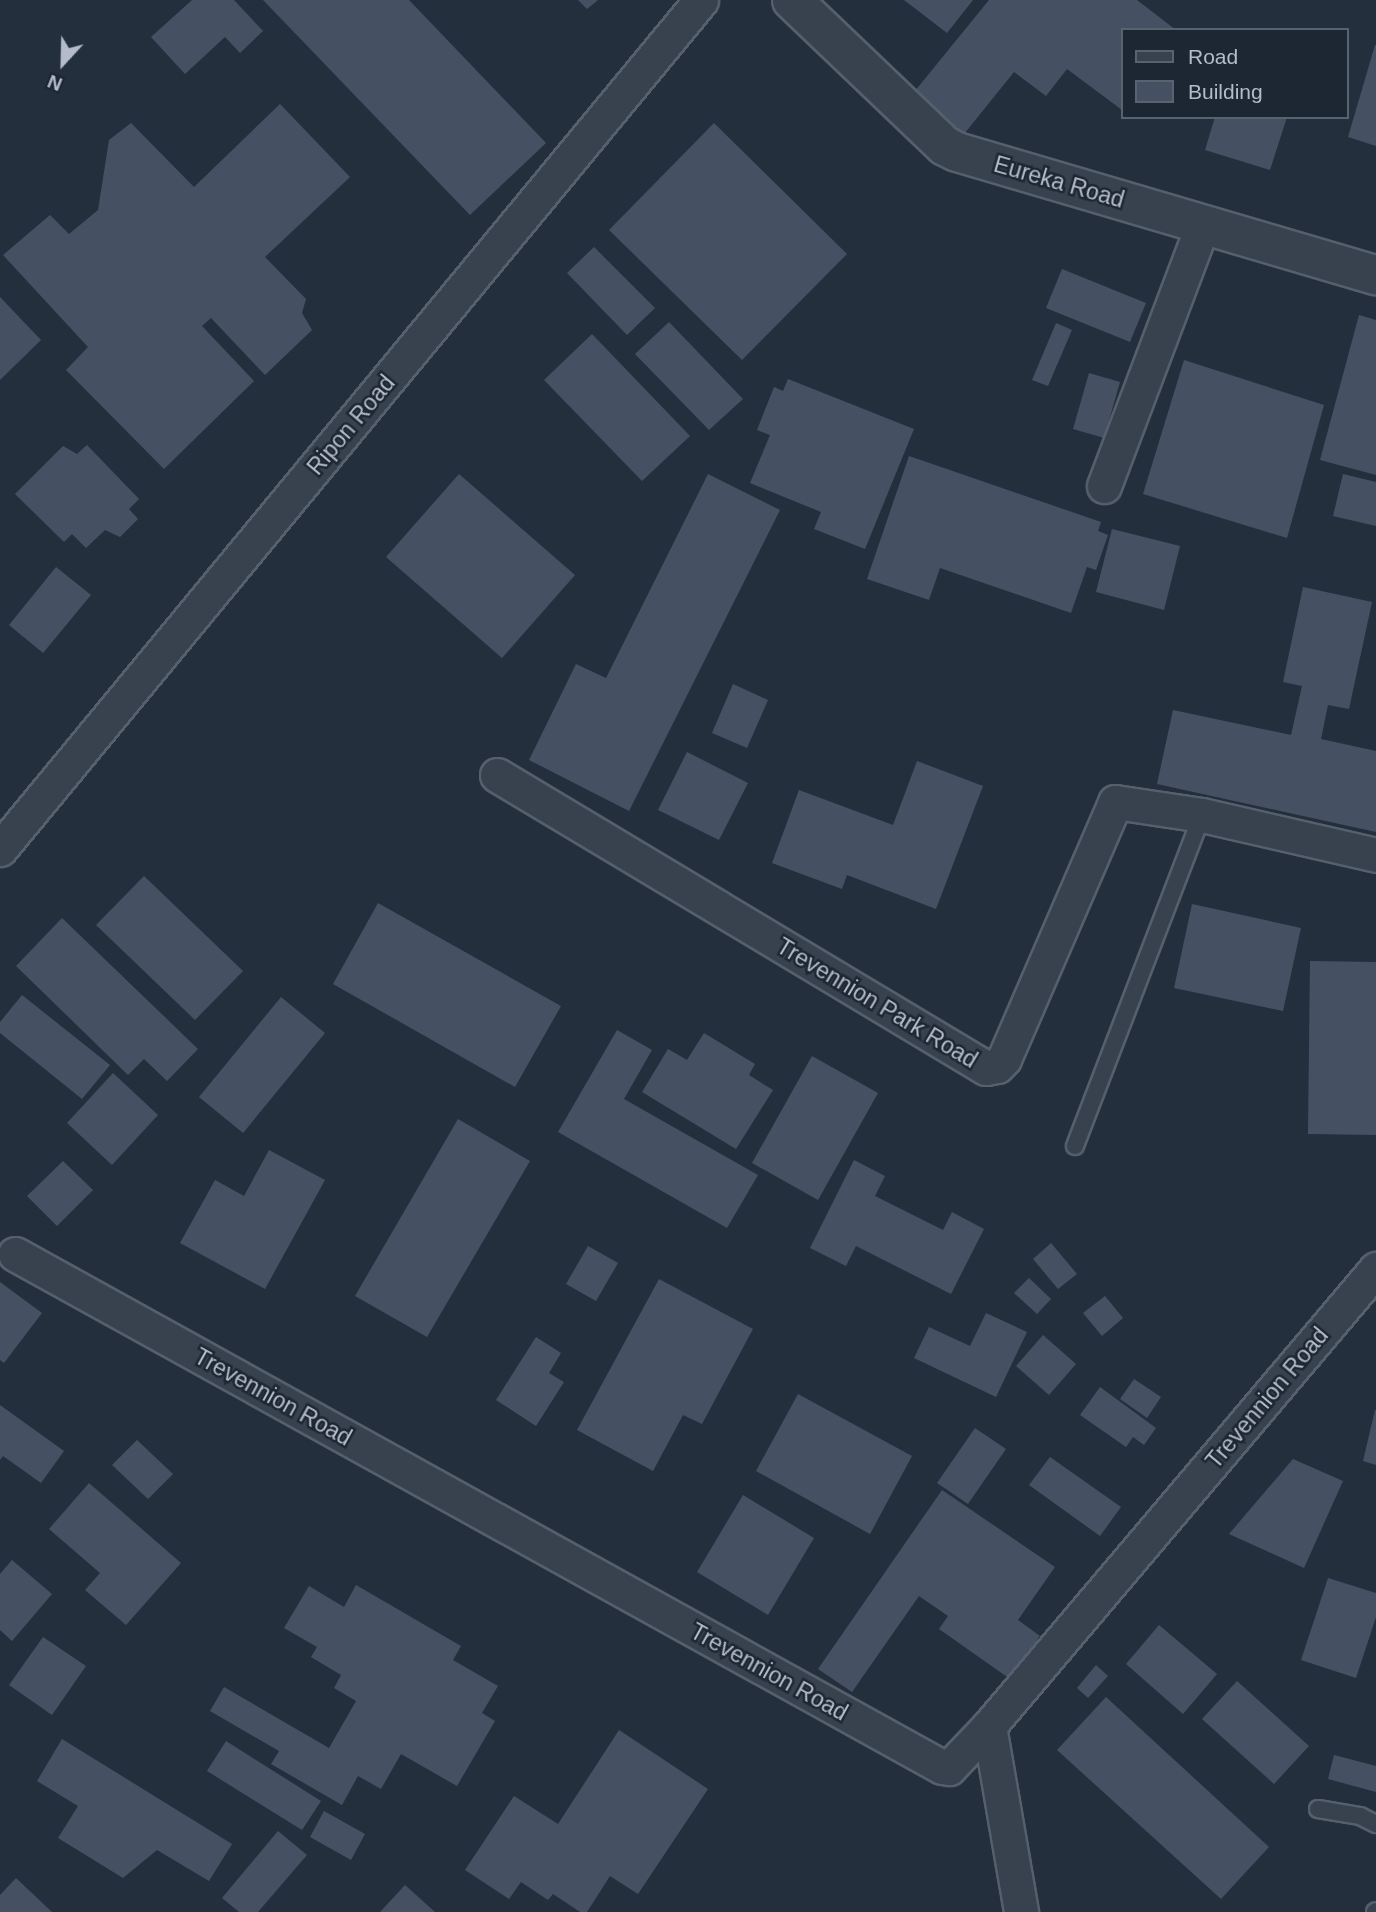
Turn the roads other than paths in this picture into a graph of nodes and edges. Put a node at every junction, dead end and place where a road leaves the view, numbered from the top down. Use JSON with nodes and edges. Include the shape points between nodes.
{"nodes":[{"id":1,"x":701,"y":0,"type":"edge"},
{"id":2,"x":792,"y":0,"type":"edge"},
{"id":3,"x":1203,"y":224,"type":"junction"},
{"id":4,"x":1376,"y":275,"type":"edge"},
{"id":5,"x":1104,"y":486,"type":"dead end"},
{"id":6,"x":497,"y":775,"type":"dead end"},
{"id":7,"x":1202,"y":815,"type":"junction"},
{"id":8,"x":0,"y":849,"type":"edge"},
{"id":9,"x":1376,"y":856,"type":"edge"},
{"id":10,"x":1076,"y":1146,"type":"dead end"},
{"id":11,"x":15,"y":1254,"type":"dead end"},
{"id":12,"x":1376,"y":1269,"type":"edge"},
{"id":13,"x":989,"y":1726,"type":"junction"},
{"id":14,"x":1318,"y":1809,"type":"dead end"},
{"id":15,"x":1376,"y":1824,"type":"edge"},
{"id":16,"x":1021,"y":1912,"type":"edge"}],
"edges":[{"from":1,"to":8,"type":"street","name":"Ripon Road"},
{"from":2,"to":3,"type":"street","name":"Eureka Road","via":[[957,152]]},
{"from":3,"to":4,"type":"street","name":"Eureka Road"},
{"from":3,"to":5,"type":"street"},
{"from":6,"to":7,"type":"street","name":"Trevennion Park Road","via":[[986,1068],[1004,1059],[1115,802]]},
{"from":7,"to":9,"type":"street","name":"Trevennion Park Road"},
{"from":7,"to":10,"type":"lane"},
{"from":11,"to":13,"type":"street","name":"Trevennion Road","via":[[942,1767],[955,1765]]},
{"from":12,"to":13,"type":"street","name":"Trevennion Road"},
{"from":13,"to":16,"type":"street"},
{"from":14,"to":15,"type":"lane","via":[[1360,1816]]}]}
